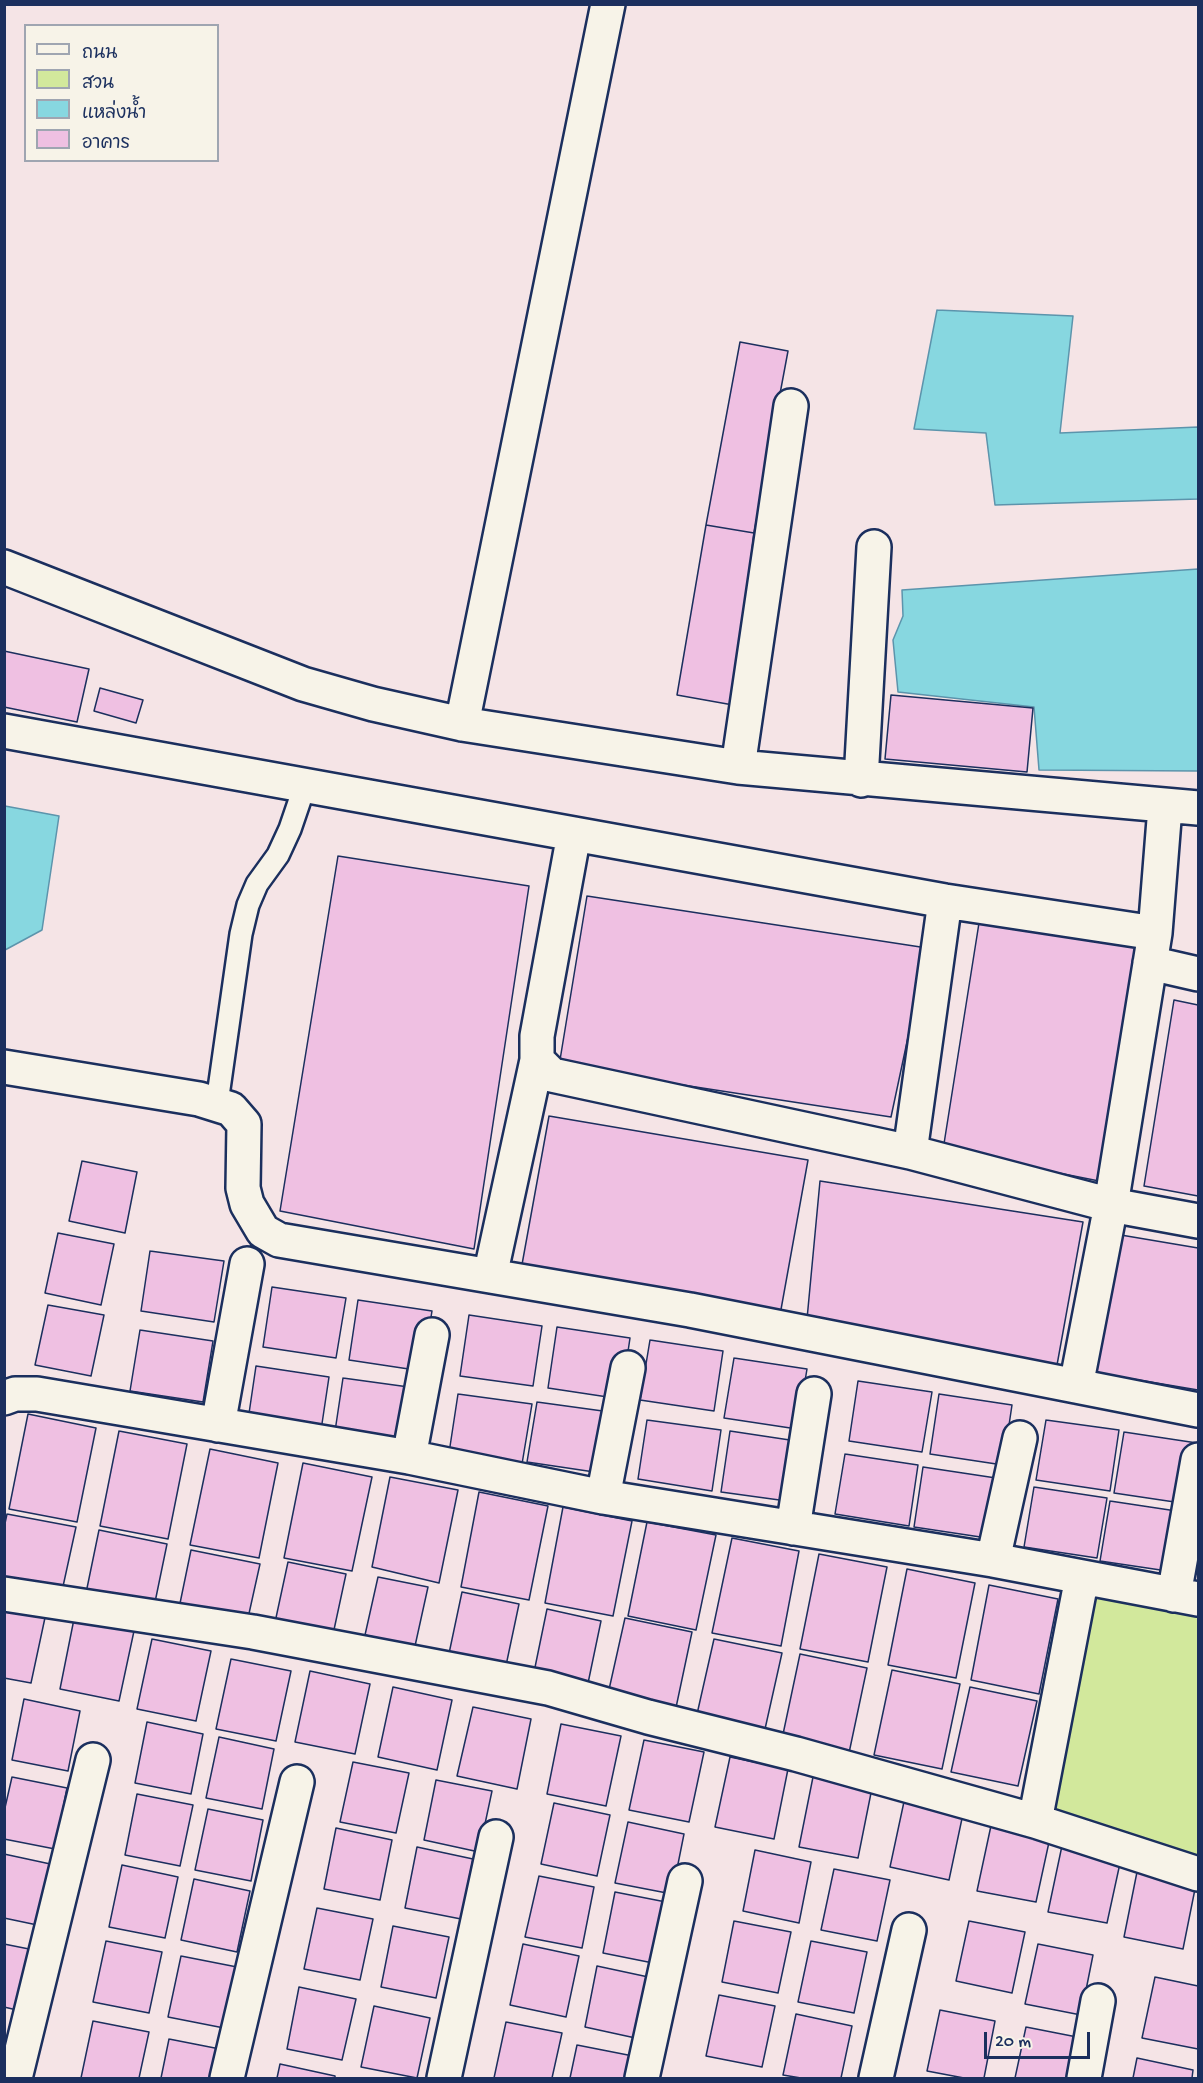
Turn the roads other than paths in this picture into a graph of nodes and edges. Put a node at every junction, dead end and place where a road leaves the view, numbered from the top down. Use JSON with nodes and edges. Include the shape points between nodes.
{"nodes":[{"id":1,"x":608,"y":4,"type":"edge"},
{"id":2,"x":791,"y":405,"type":"dead end"},
{"id":3,"x":874,"y":547,"type":"dead end"},
{"id":4,"x":4,"y":567,"type":"edge"},
{"id":5,"x":462,"y":724,"type":"junction"},
{"id":6,"x":4,"y":731,"type":"edge"},
{"id":7,"x":738,"y":767,"type":"junction"},
{"id":8,"x":861,"y":780,"type":"junction"},
{"id":9,"x":304,"y":785,"type":"junction"},
{"id":10,"x":1164,"y":807,"type":"junction"},
{"id":11,"x":1198,"y":808,"type":"edge"},
{"id":12,"x":574,"y":834,"type":"junction"},
{"id":13,"x":945,"y":901,"type":"junction"},
{"id":14,"x":1153,"y":948,"type":"junction"},
{"id":15,"x":1198,"y":974,"type":"edge"},
{"id":16,"x":537,"y":1060,"type":"junction"},
{"id":17,"x":4,"y":1067,"type":"edge"},
{"id":18,"x":218,"y":1103,"type":"junction"},
{"id":19,"x":910,"y":1152,"type":"junction"},
{"id":20,"x":1112,"y":1205,"type":"junction"},
{"id":21,"x":1198,"y":1221,"type":"edge"},
{"id":22,"x":247,"y":1264,"type":"dead end"},
{"id":23,"x":490,"y":1276,"type":"junction"},
{"id":24,"x":432,"y":1335,"type":"dead end"},
{"id":25,"x":628,"y":1368,"type":"dead end"},
{"id":26,"x":1076,"y":1386,"type":"junction"},
{"id":27,"x":814,"y":1394,"type":"dead end"},
{"id":28,"x":4,"y":1398,"type":"edge"},
{"id":29,"x":1198,"y":1410,"type":"edge"},
{"id":30,"x":218,"y":1425,"type":"junction"},
{"id":31,"x":1020,"y":1438,"type":"dead end"},
{"id":32,"x":409,"y":1458,"type":"junction"},
{"id":33,"x":1198,"y":1460,"type":"edge"},
{"id":34,"x":603,"y":1497,"type":"junction"},
{"id":35,"x":794,"y":1528,"type":"junction"},
{"id":36,"x":993,"y":1560,"type":"junction"},
{"id":37,"x":1082,"y":1577,"type":"junction"},
{"id":38,"x":4,"y":1594,"type":"edge"},
{"id":39,"x":1186,"y":1597,"type":"edge"},
{"id":40,"x":93,"y":1760,"type":"dead end"},
{"id":41,"x":297,"y":1782,"type":"dead end"},
{"id":42,"x":1035,"y":1821,"type":"junction"},
{"id":43,"x":496,"y":1838,"type":"dead end"},
{"id":44,"x":1198,"y":1874,"type":"edge"},
{"id":45,"x":685,"y":1881,"type":"dead end"},
{"id":46,"x":909,"y":1930,"type":"dead end"},
{"id":47,"x":1098,"y":2001,"type":"dead end"},
{"id":48,"x":15,"y":2079,"type":"edge"},
{"id":49,"x":227,"y":2079,"type":"edge"},
{"id":50,"x":444,"y":2079,"type":"edge"},
{"id":51,"x":642,"y":2079,"type":"edge"},
{"id":52,"x":876,"y":2079,"type":"edge"},
{"id":53,"x":1084,"y":2079,"type":"edge"}],
"edges":[{"from":1,"to":5,"type":"street"},
{"from":2,"to":7,"type":"street"},
{"from":3,"to":8,"type":"street"},
{"from":4,"to":5,"type":"street","via":[[303,684]]},
{"from":5,"to":7,"type":"street"},
{"from":6,"to":9,"type":"street"},
{"from":7,"to":8,"type":"street"},
{"from":8,"to":10,"type":"street"},
{"from":9,"to":12,"type":"street"},
{"from":9,"to":18,"type":"lane","via":[[278,855],[257,884],[248,905]]},
{"from":10,"to":11,"type":"street"},
{"from":10,"to":14,"type":"street"},
{"from":12,"to":13,"type":"street"},
{"from":12,"to":16,"type":"street","via":[[537,1036]]},
{"from":13,"to":14,"type":"street"},
{"from":13,"to":19,"type":"street"},
{"from":14,"to":15,"type":"street"},
{"from":14,"to":20,"type":"street"},
{"from":16,"to":19,"type":"street","via":[[552,1075]]},
{"from":16,"to":23,"type":"street"},
{"from":17,"to":18,"type":"street"},
{"from":18,"to":23,"type":"street","via":[[231,1109],[244,1124],[243,1188],[247,1204],[263,1231],[279,1240]]},
{"from":19,"to":20,"type":"street"},
{"from":20,"to":21,"type":"street"},
{"from":20,"to":26,"type":"street"},
{"from":22,"to":30,"type":"street"},
{"from":23,"to":26,"type":"street","via":[[690,1310]]},
{"from":24,"to":32,"type":"street"},
{"from":25,"to":34,"type":"street"},
{"from":26,"to":29,"type":"street"},
{"from":27,"to":35,"type":"street"},
{"from":28,"to":30,"type":"street","via":[[37,1394]]},
{"from":30,"to":32,"type":"street"},
{"from":31,"to":36,"type":"street"},
{"from":32,"to":34,"type":"street"},
{"from":33,"to":39,"type":"street"},
{"from":34,"to":35,"type":"street"},
{"from":35,"to":36,"type":"street"},
{"from":36,"to":37,"type":"street"},
{"from":37,"to":39,"type":"street"},
{"from":37,"to":42,"type":"street"},
{"from":38,"to":42,"type":"street","via":[[252,1632],[548,1688]]},
{"from":40,"to":48,"type":"street"},
{"from":41,"to":49,"type":"street"},
{"from":42,"to":44,"type":"street"},
{"from":43,"to":50,"type":"street"},
{"from":45,"to":51,"type":"street"},
{"from":46,"to":52,"type":"street"},
{"from":47,"to":53,"type":"street"}]}
